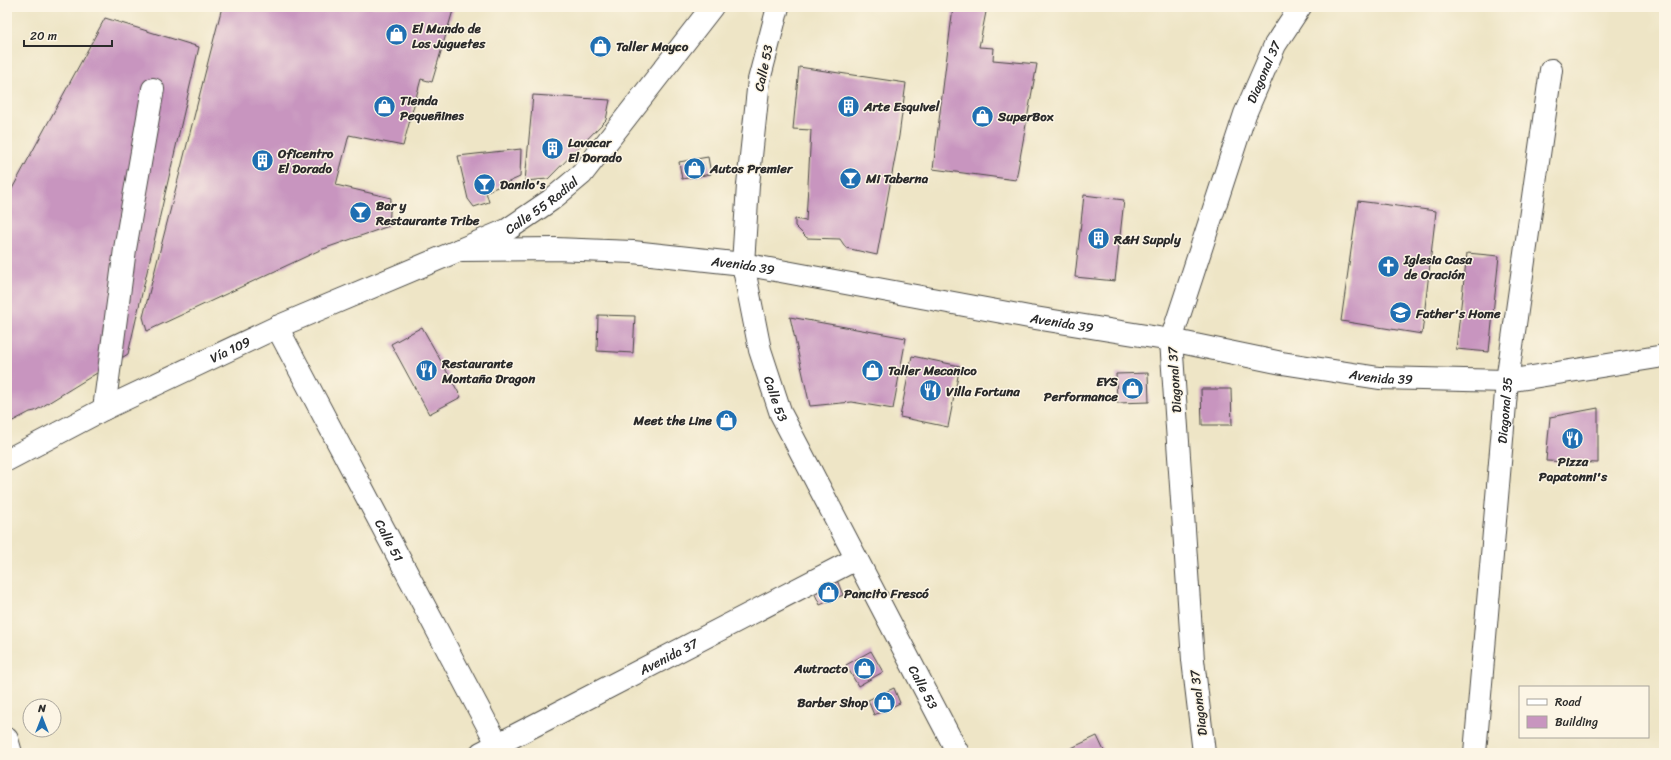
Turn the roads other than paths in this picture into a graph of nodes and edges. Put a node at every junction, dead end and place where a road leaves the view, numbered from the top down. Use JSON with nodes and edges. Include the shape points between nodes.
{"nodes":[{"id":1,"x":712,"y":7,"type":"edge"},
{"id":2,"x":778,"y":7,"type":"edge"},
{"id":3,"x":1300,"y":7,"type":"edge"},
{"id":4,"x":1551,"y":70,"type":"dead end"},
{"id":5,"x":153,"y":89,"type":"dead end"},
{"id":6,"x":459,"y":250,"type":"junction"},
{"id":7,"x":743,"y":264,"type":"junction"},
{"id":8,"x":277,"y":327,"type":"junction"},
{"id":9,"x":1171,"y":340,"type":"junction"},
{"id":10,"x":1664,"y":356,"type":"edge"},
{"id":11,"x":1507,"y":381,"type":"junction"},
{"id":12,"x":104,"y":409,"type":"junction"},
{"id":13,"x":7,"y":460,"type":"edge"},
{"id":14,"x":856,"y":559,"type":"junction"},
{"id":15,"x":7,"y":739,"type":"edge"},
{"id":16,"x":493,"y":750,"type":"edge"},
{"id":17,"x":11,"y":753,"type":"edge"},
{"id":18,"x":958,"y":753,"type":"edge"},
{"id":19,"x":1204,"y":753,"type":"edge"},
{"id":20,"x":1474,"y":753,"type":"edge"}],
"edges":[{"from":1,"to":6,"type":"street","name":"Calle 55 Radial","via":[[582,174],[551,200],[507,230]]},
{"from":2,"to":7,"type":"street","name":"Calle 53","via":[[759,80]]},
{"from":3,"to":9,"type":"street","name":"Diagonal 37","via":[[1275,45],[1245,114]]},
{"from":4,"to":11,"type":"street","name":"Diagonal 35"},
{"from":5,"to":12,"type":"street","via":[[125,249]]},
{"from":6,"to":7,"type":"street","name":"Avenida 39","via":[[555,249],[633,252]]},
{"from":6,"to":8,"type":"street","name":"Vía 109"},
{"from":7,"to":9,"type":"street","name":"Avenida 39"},
{"from":7,"to":14,"type":"street","name":"Calle 53","via":[[760,350],[781,414]]},
{"from":8,"to":12,"type":"street","name":"Vía 109"},
{"from":8,"to":16,"type":"street","name":"Calle 51"},
{"from":9,"to":11,"type":"street","name":"Avenida 39","via":[[1282,363],[1379,378]]},
{"from":9,"to":19,"type":"street","name":"Diagonal 37","via":[[1193,660]]},
{"from":10,"to":11,"type":"street","name":"Avenida 39"},
{"from":11,"to":20,"type":"street","name":"Diagonal 35"},
{"from":12,"to":13,"type":"street","name":"Vía 109"},
{"from":14,"to":16,"type":"street","name":"Avenida 37"},
{"from":14,"to":18,"type":"street","name":"Calle 53"},
{"from":15,"to":17,"type":"street"}]}
